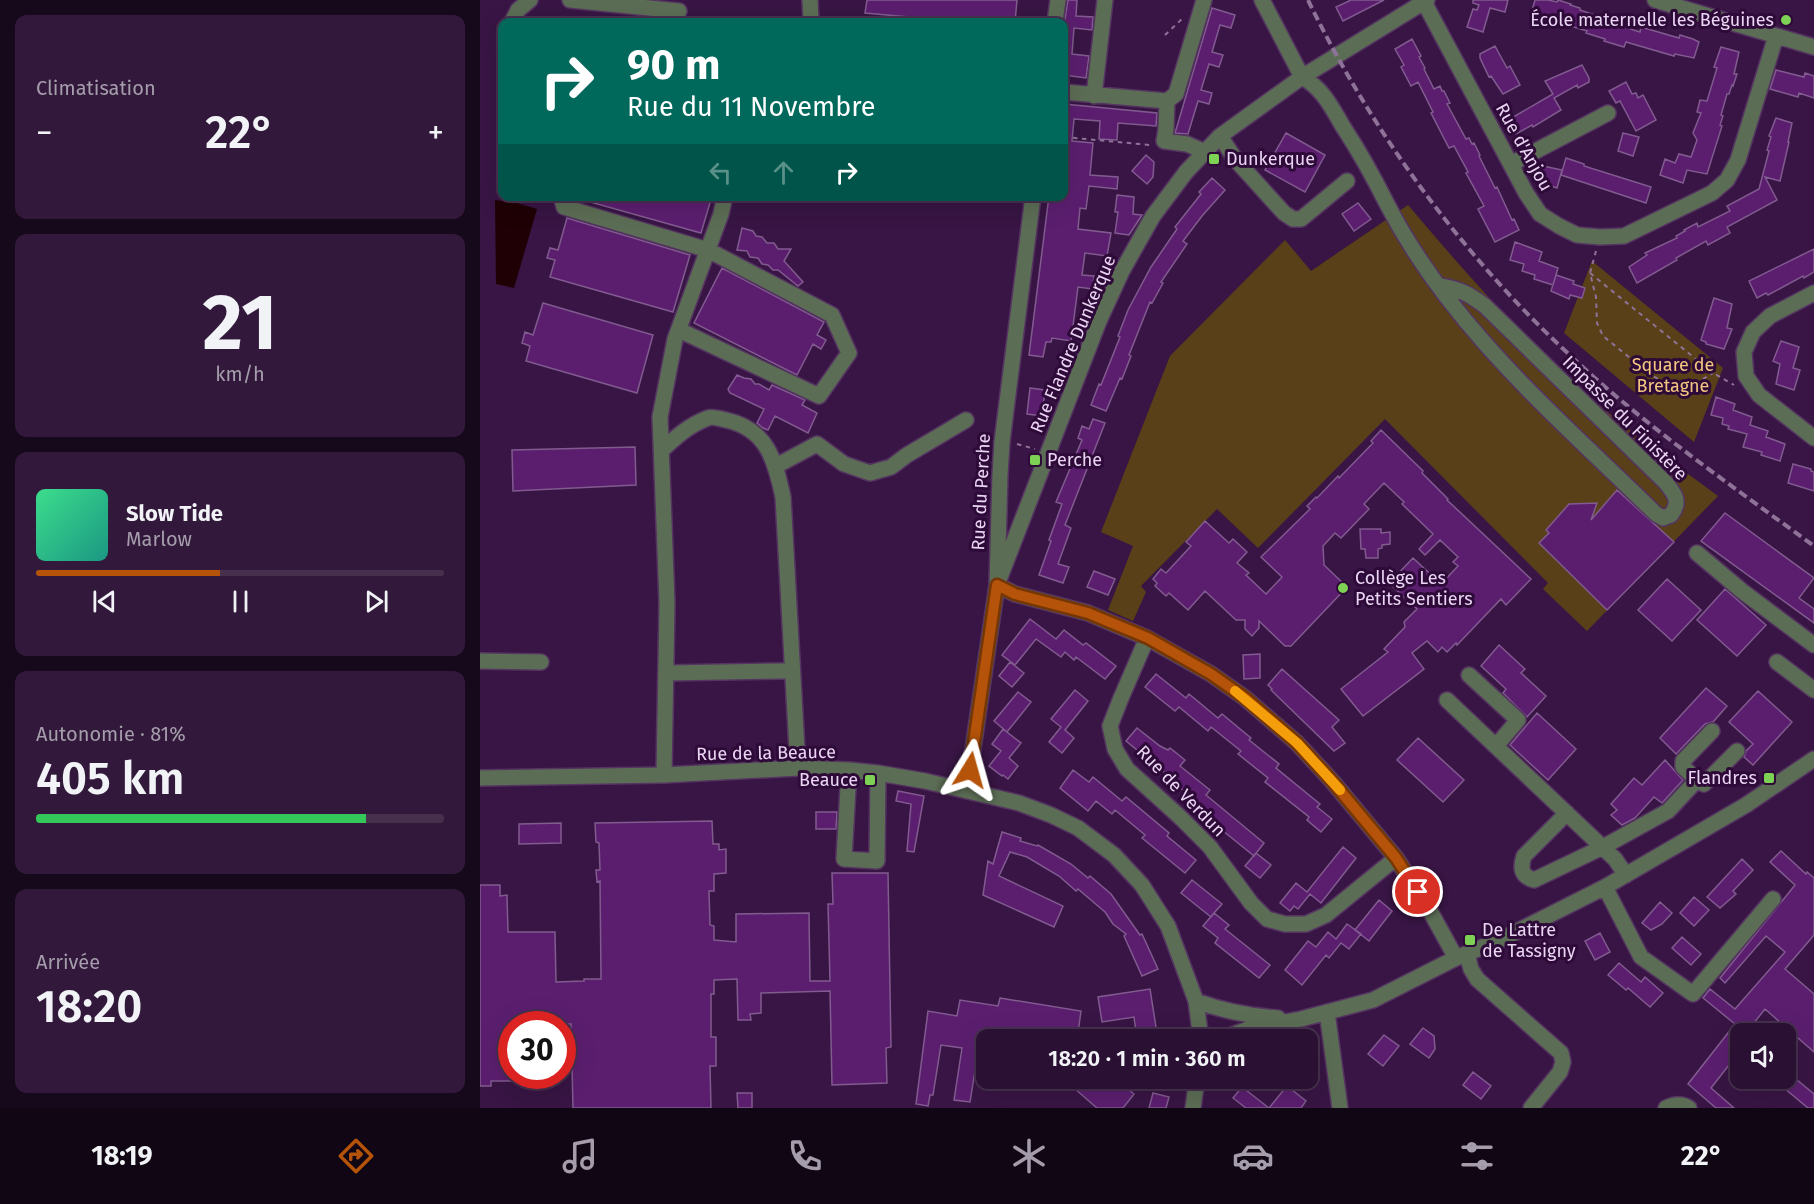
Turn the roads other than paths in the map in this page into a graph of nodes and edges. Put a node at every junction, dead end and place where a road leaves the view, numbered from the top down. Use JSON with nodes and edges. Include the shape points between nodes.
{"nodes":[{"id":1,"x":530,"y":0,"type":"edge"},
{"id":2,"x":570,"y":0,"type":"edge"},
{"id":3,"x":810,"y":0,"type":"edge"},
{"id":4,"x":1058,"y":0,"type":"edge"},
{"id":5,"x":1105,"y":0,"type":"edge"},
{"id":6,"x":1204,"y":0,"type":"edge"},
{"id":7,"x":1262,"y":0,"type":"edge"},
{"id":8,"x":1655,"y":0,"type":"edge"},
{"id":9,"x":1425,"y":1,"type":"edge"},
{"id":10,"x":679,"y":11,"type":"dead end"},
{"id":11,"x":514,"y":18,"type":"edge"},
{"id":12,"x":811,"y":18,"type":"edge"},
{"id":13,"x":1056,"y":18,"type":"edge"},
{"id":14,"x":1776,"y":36,"type":"junction"},
{"id":15,"x":1814,"y":47,"type":"edge"},
{"id":16,"x":1302,"y":77,"type":"junction"},
{"id":17,"x":1068,"y":93,"type":"edge"},
{"id":18,"x":1094,"y":96,"type":"junction"},
{"id":19,"x":1167,"y":101,"type":"junction"},
{"id":20,"x":1608,"y":113,"type":"dead end"},
{"id":21,"x":1220,"y":136,"type":"junction"},
{"id":22,"x":1205,"y":152,"type":"junction"},
{"id":23,"x":1510,"y":164,"type":"junction"},
{"id":24,"x":1347,"y":181,"type":"dead end"},
{"id":25,"x":562,"y":201,"type":"edge"},
{"id":26,"x":724,"y":201,"type":"edge"},
{"id":27,"x":1033,"y":201,"type":"edge"},
{"id":28,"x":708,"y":250,"type":"junction"},
{"id":29,"x":1440,"y":286,"type":"junction"},
{"id":30,"x":1814,"y":293,"type":"edge"},
{"id":31,"x":679,"y":330,"type":"junction"},
{"id":32,"x":966,"y":420,"type":"dead end"},
{"id":33,"x":1814,"y":438,"type":"edge"},
{"id":34,"x":662,"y":450,"type":"junction"},
{"id":35,"x":776,"y":466,"type":"junction"},
{"id":36,"x":1697,"y":553,"type":"dead end"},
{"id":37,"x":997,"y":585,"type":"junction"},
{"id":38,"x":1148,"y":638,"type":"junction"},
{"id":39,"x":1814,"y":645,"type":"edge"},
{"id":40,"x":480,"y":661,"type":"edge"},
{"id":41,"x":541,"y":662,"type":"dead end"},
{"id":42,"x":1777,"y":662,"type":"dead end"},
{"id":43,"x":783,"y":671,"type":"dead end"},
{"id":44,"x":667,"y":673,"type":"junction"},
{"id":45,"x":1469,"y":675,"type":"dead end"},
{"id":46,"x":1814,"y":690,"type":"edge"},
{"id":47,"x":1447,"y":700,"type":"dead end"},
{"id":48,"x":1712,"y":731,"type":"dead end"},
{"id":49,"x":1496,"y":746,"type":"junction"},
{"id":50,"x":1737,"y":751,"type":"dead end"},
{"id":51,"x":1814,"y":759,"type":"edge"},
{"id":52,"x":798,"y":768,"type":"junction"},
{"id":53,"x":849,"y":770,"type":"junction"},
{"id":54,"x":878,"y":772,"type":"junction"},
{"id":55,"x":664,"y":775,"type":"junction"},
{"id":56,"x":480,"y":778,"type":"edge"},
{"id":57,"x":1697,"y":780,"type":"junction"},
{"id":58,"x":967,"y":790,"type":"junction"},
{"id":59,"x":1567,"y":813,"type":"junction"},
{"id":60,"x":1603,"y":848,"type":"junction"},
{"id":61,"x":1396,"y":858,"type":"junction"},
{"id":62,"x":1626,"y":875,"type":"junction"},
{"id":63,"x":1605,"y":887,"type":"junction"},
{"id":64,"x":1773,"y":899,"type":"dead end"},
{"id":65,"x":1462,"y":956,"type":"junction"},
{"id":66,"x":1196,"y":1001,"type":"junction"},
{"id":67,"x":1327,"y":1012,"type":"junction"},
{"id":68,"x":1301,"y":1019,"type":"junction"},
{"id":69,"x":1200,"y":1029,"type":"edge"},
{"id":70,"x":1248,"y":1029,"type":"edge"},
{"id":71,"x":1196,"y":1089,"type":"edge"},
{"id":72,"x":1193,"y":1108,"type":"edge"},
{"id":73,"x":1340,"y":1108,"type":"edge"},
{"id":74,"x":1532,"y":1108,"type":"edge"},
{"id":75,"x":1666,"y":1108,"type":"edge"},
{"id":76,"x":1689,"y":1108,"type":"edge"}],
"edges":[{"from":1,"to":11,"type":"street"},
{"from":2,"to":10,"type":"street"},
{"from":3,"to":12,"type":"street"},
{"from":4,"to":13,"type":"street"},
{"from":5,"to":18,"type":"street"},
{"from":6,"to":19,"type":"street","via":[[1176,94]]},
{"from":7,"to":16,"type":"street","name":"Impasse du Finistère"},
{"from":8,"to":14,"type":"street"},
{"from":9,"to":16,"type":"street","name":"Rue Flandre Dunkerque"},
{"from":9,"to":23,"type":"street","name":"Rue d'Anjou"},
{"from":14,"to":15,"type":"street"},
{"from":14,"to":23,"type":"street","name":"Rue d'Anjou","via":[[1738,160],[1727,180],[1712,193],[1624,236],[1577,235],[1540,214]]},
{"from":16,"to":21,"type":"street","name":"Rue Flandre Dunkerque"},
{"from":16,"to":29,"type":"street","name":"Impasse du Finistère","via":[[1322,92],[1365,160],[1400,229]]},
{"from":17,"to":18,"type":"street"},
{"from":18,"to":19,"type":"street"},
{"from":19,"to":22,"type":"street","via":[[1164,141],[1187,144]]},
{"from":20,"to":23,"type":"street"},
{"from":21,"to":22,"type":"street","name":"Rue Flandre Dunkerque"},
{"from":21,"to":24,"type":"street","via":[[1235,159],[1293,219],[1301,219]]},
{"from":22,"to":37,"type":"street","name":"Rue Flandre Dunkerque","via":[[1153,216],[1122,271]]},
{"from":25,"to":28,"type":"street","via":[[564,207]]},
{"from":26,"to":28,"type":"street"},
{"from":27,"to":37,"type":"street","name":"Rue du Perche","via":[[1002,442]]},
{"from":28,"to":31,"type":"street"},
{"from":28,"to":31,"type":"street","via":[[832,315],[849,353],[819,396]]},
{"from":29,"to":29,"type":"street","name":"Impasse du Finistère","via":[[1474,332],[1516,378],[1656,514],[1663,518],[1671,515],[1678,503],[1666,483],[1485,306],[1469,294]]},
{"from":30,"to":33,"type":"street","via":[[1770,316],[1753,332],[1744,352],[1746,376],[1759,395]]},
{"from":31,"to":34,"type":"street","via":[[660,417]]},
{"from":32,"to":35,"type":"street","via":[[891,467],[870,473],[844,464],[818,444]]},
{"from":34,"to":35,"type":"street","via":[[684,430],[711,417],[749,429],[763,442]]},
{"from":34,"to":44,"type":"street"},
{"from":35,"to":52,"type":"street","via":[[783,497]]},
{"from":36,"to":39,"type":"street"},
{"from":37,"to":38,"type":"street","via":[[1015,594],[1088,613]]},
{"from":37,"to":58,"type":"street","name":"Rue du Perche"},
{"from":38,"to":61,"type":"street","via":[[1211,674],[1297,743]]},
{"from":38,"to":61,"type":"street","name":"Rue de Verdun","via":[[1110,726],[1115,749],[1127,769],[1210,848],[1267,919],[1306,924],[1326,915]]},
{"from":40,"to":41,"type":"street"},
{"from":42,"to":46,"type":"street"},
{"from":43,"to":44,"type":"street"},
{"from":44,"to":55,"type":"street"},
{"from":45,"to":49,"type":"street","via":[[1518,720]]},
{"from":47,"to":49,"type":"street"},
{"from":48,"to":57,"type":"street","via":[[1683,761],[1683,767]]},
{"from":49,"to":59,"type":"street"},
{"from":50,"to":57,"type":"street","via":[[1704,784]]},
{"from":51,"to":62,"type":"street","via":[[1746,805]]},
{"from":52,"to":53,"type":"street","name":"Rue de la Beauce"},
{"from":52,"to":55,"type":"street","name":"Rue de la Beauce"},
{"from":53,"to":54,"type":"street","name":"Rue de la Beauce"},
{"from":53,"to":54,"type":"street","via":[[844,860],[877,861]]},
{"from":54,"to":58,"type":"street","name":"Rue de la Beauce"},
{"from":55,"to":56,"type":"street","name":"Rue de la Beauce"},
{"from":57,"to":60,"type":"street","via":[[1668,811]]},
{"from":58,"to":66,"type":"street","name":"Rue de la Beauce","via":[[1051,815],[1078,828],[1114,855],[1142,885],[1168,926]]},
{"from":59,"to":60,"type":"street"},
{"from":59,"to":60,"type":"street","via":[[1524,856],[1521,866],[1529,879]]},
{"from":60,"to":62,"type":"street"},
{"from":61,"to":65,"type":"street"},
{"from":62,"to":63,"type":"street"},
{"from":63,"to":64,"type":"street","via":[[1641,957],[1693,994]]},
{"from":63,"to":65,"type":"street"},
{"from":65,"to":67,"type":"street","via":[[1373,1000]]},
{"from":65,"to":74,"type":"street","via":[[1477,979],[1561,1053],[1560,1072]]},
{"from":66,"to":68,"type":"street","via":[[1252,1017]]},
{"from":66,"to":69,"type":"street","name":"Rue de la Beauce"},
{"from":67,"to":68,"type":"street"},
{"from":67,"to":73,"type":"street"},
{"from":68,"to":70,"type":"street"},
{"from":71,"to":72,"type":"street"},
{"from":75,"to":76,"type":"street","via":[[1673,1104]]}]}
